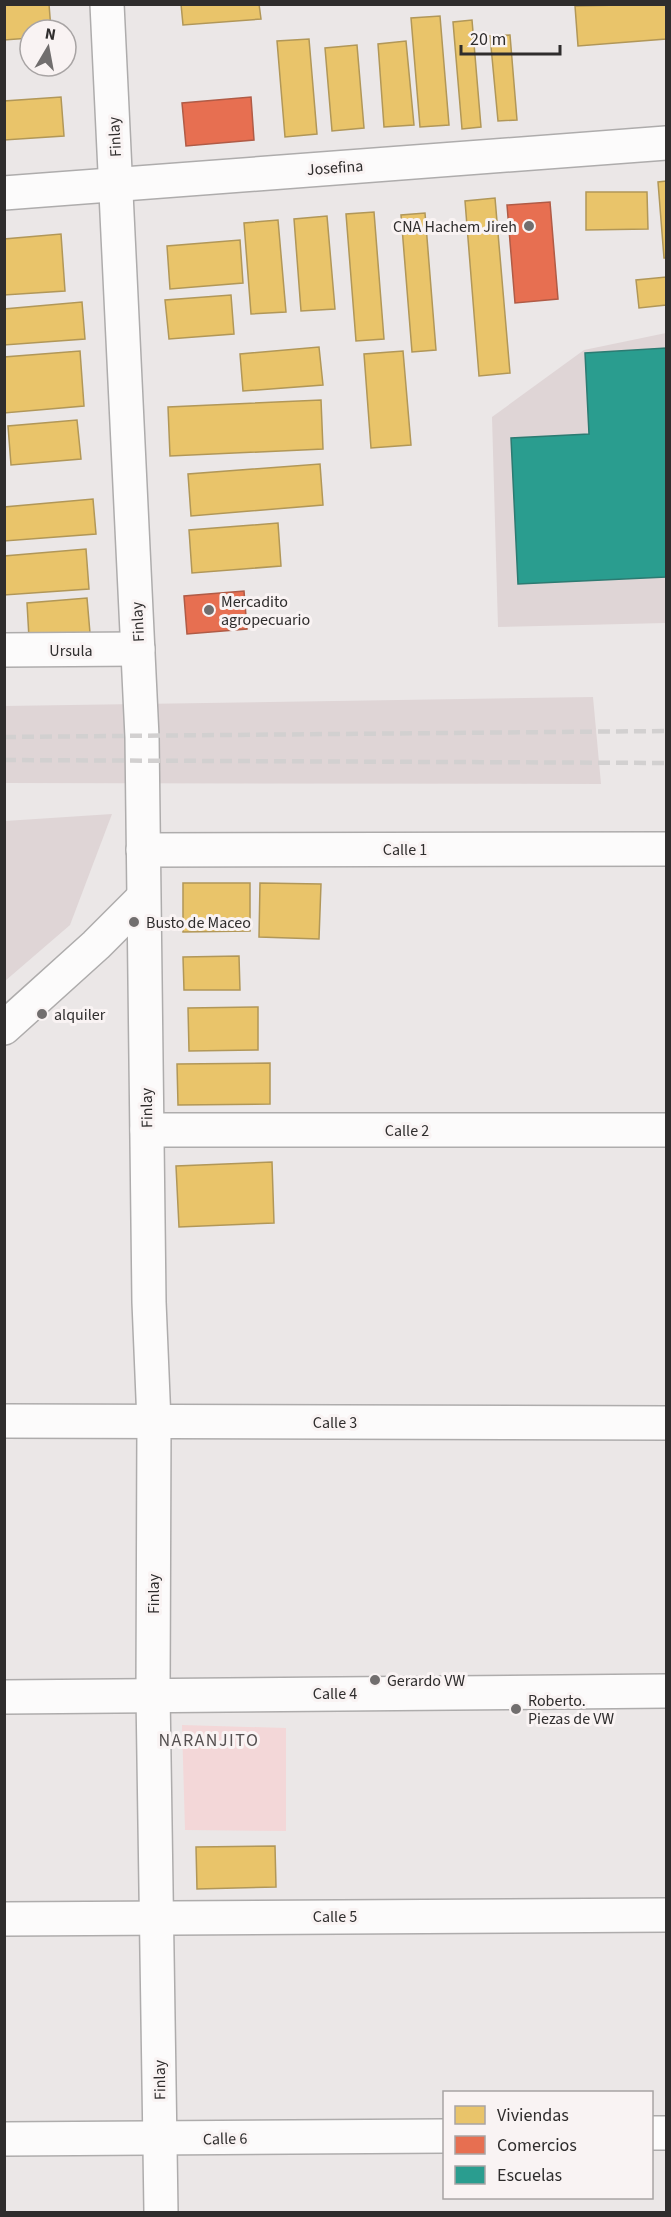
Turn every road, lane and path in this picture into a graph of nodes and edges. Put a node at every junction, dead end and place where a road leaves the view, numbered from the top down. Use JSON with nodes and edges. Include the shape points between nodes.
{"nodes":[{"id":1,"x":107,"y":4,"type":"edge"},
{"id":2,"x":666,"y":143,"type":"edge"},
{"id":3,"x":117,"y":184,"type":"junction"},
{"id":4,"x":4,"y":193,"type":"edge"},
{"id":5,"x":138,"y":649,"type":"junction"},
{"id":6,"x":4,"y":650,"type":"edge"},
{"id":7,"x":666,"y":849,"type":"edge"},
{"id":8,"x":143,"y":850,"type":"junction"},
{"id":9,"x":143,"y":898,"type":"junction"},
{"id":10,"x":4,"y":1028,"type":"edge"},
{"id":11,"x":147,"y":1130,"type":"junction"},
{"id":12,"x":666,"y":1130,"type":"edge"},
{"id":13,"x":4,"y":1421,"type":"edge"},
{"id":14,"x":154,"y":1422,"type":"junction"},
{"id":15,"x":666,"y":1423,"type":"edge"},
{"id":16,"x":666,"y":1691,"type":"edge"},
{"id":17,"x":153,"y":1694,"type":"junction"},
{"id":18,"x":4,"y":1697,"type":"edge"},
{"id":19,"x":666,"y":1915,"type":"edge"},
{"id":20,"x":157,"y":1917,"type":"junction"},
{"id":21,"x":4,"y":1919,"type":"edge"},
{"id":22,"x":443,"y":2136,"type":"edge"},
{"id":23,"x":4,"y":2139,"type":"edge"},
{"id":24,"x":160,"y":2139,"type":"junction"},
{"id":25,"x":161,"y":2204,"type":"edge"}],
"edges":[{"from":1,"to":3,"type":"street","name":"Finlay"},
{"from":2,"to":3,"type":"street","name":"Josefina"},
{"from":3,"to":4,"type":"street","name":"Josefina"},
{"from":3,"to":5,"type":"street","name":"Finlay"},
{"from":5,"to":6,"type":"street","name":"Ursula"},
{"from":5,"to":8,"type":"street","name":"Finlay"},
{"from":7,"to":8,"type":"street","name":"Calle 1"},
{"from":8,"to":9,"type":"street","name":"Finlay"},
{"from":9,"to":10,"type":"street"},
{"from":9,"to":11,"type":"street","name":"Finlay"},
{"from":11,"to":12,"type":"street","name":"Calle 2"},
{"from":11,"to":14,"type":"street","name":"Finlay"},
{"from":13,"to":14,"type":"street","name":"Calle 3"},
{"from":14,"to":15,"type":"street","name":"Calle 3"},
{"from":14,"to":17,"type":"street","name":"Finlay"},
{"from":16,"to":17,"type":"street","name":"Calle 4"},
{"from":17,"to":18,"type":"street","name":"Calle 4"},
{"from":17,"to":20,"type":"street","name":"Finlay"},
{"from":19,"to":20,"type":"street","name":"Calle 5"},
{"from":20,"to":21,"type":"street","name":"Calle 5"},
{"from":20,"to":24,"type":"street","name":"Finlay"},
{"from":22,"to":24,"type":"street","name":"Calle 6"},
{"from":23,"to":24,"type":"street","name":"Calle 6"},
{"from":24,"to":25,"type":"street","name":"Finlay"}]}
